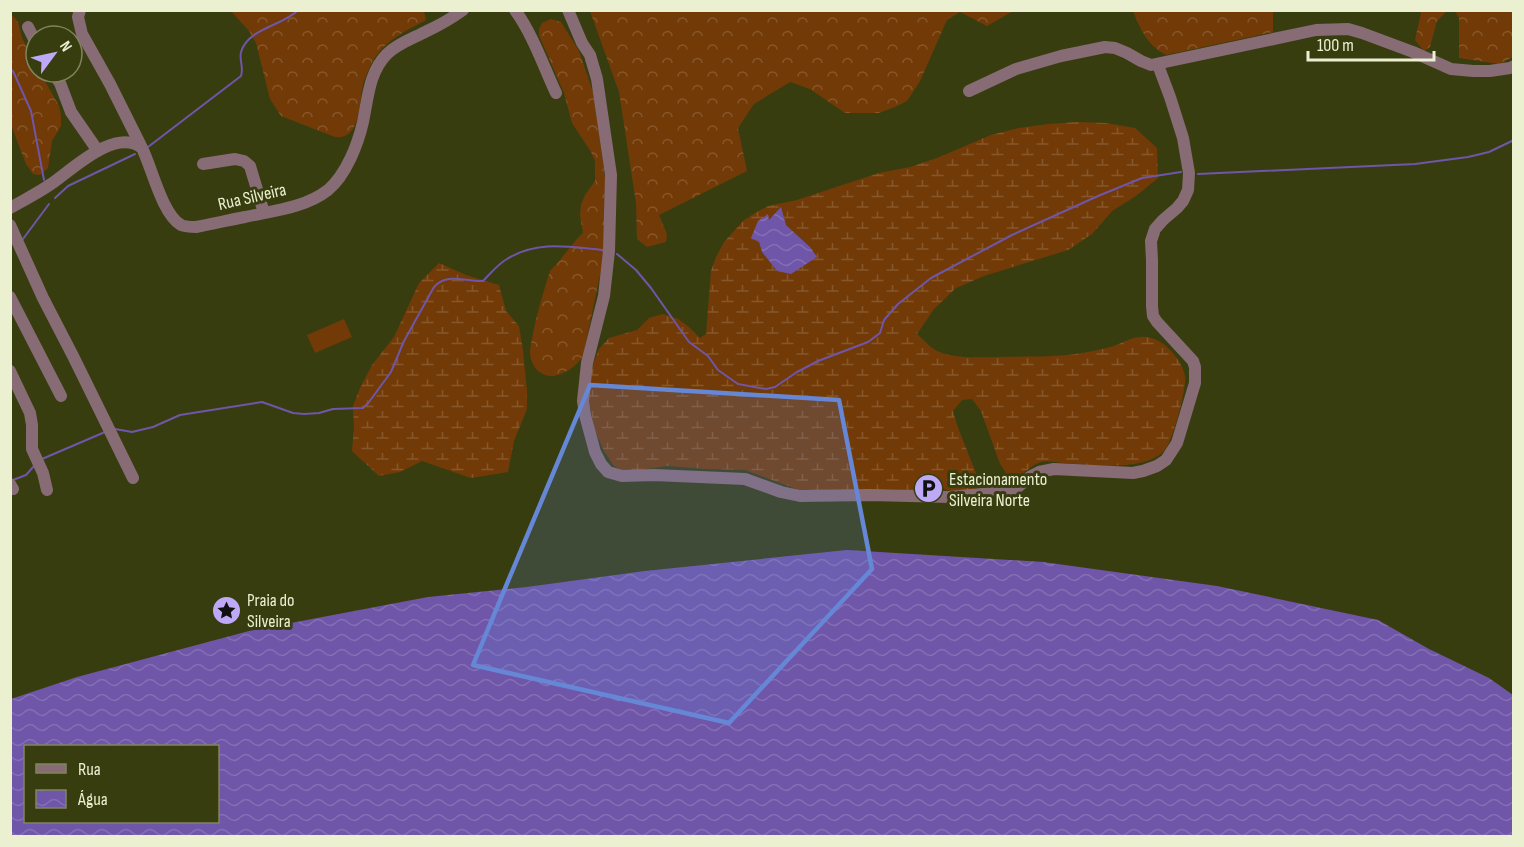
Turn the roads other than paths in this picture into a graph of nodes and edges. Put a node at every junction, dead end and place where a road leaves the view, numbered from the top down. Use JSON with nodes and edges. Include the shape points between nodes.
{"nodes":[{"id":1,"x":80,"y":10,"type":"edge"},
{"id":2,"x":463,"y":10,"type":"edge"},
{"id":3,"x":515,"y":10,"type":"edge"},
{"id":4,"x":568,"y":10,"type":"edge"},
{"id":5,"x":1158,"y":65,"type":"junction"},
{"id":6,"x":1514,"y":66,"type":"edge"},
{"id":7,"x":60,"y":84,"type":"edge"},
{"id":8,"x":969,"y":91,"type":"dead end"},
{"id":9,"x":556,"y":93,"type":"dead end"},
{"id":10,"x":142,"y":148,"type":"junction"},
{"id":11,"x":98,"y":151,"type":"junction"},
{"id":12,"x":203,"y":164,"type":"dead end"},
{"id":13,"x":10,"y":208,"type":"edge"},
{"id":14,"x":264,"y":213,"type":"junction"},
{"id":15,"x":10,"y":225,"type":"edge"},
{"id":16,"x":10,"y":297,"type":"edge"},
{"id":17,"x":10,"y":371,"type":"edge"},
{"id":18,"x":62,"y":396,"type":"dead end"},
{"id":19,"x":133,"y":478,"type":"dead end"},
{"id":20,"x":46,"y":490,"type":"dead end"}],
"edges":[{"from":1,"to":10,"type":"street","name":"Rua Silveira","via":[[82,34]]},
{"from":2,"to":14,"type":"street","name":"Rua Silveira","via":[[393,48],[380,63],[370,84],[363,124],[351,158],[328,190],[305,202]]},
{"from":3,"to":9,"type":"street"},
{"from":4,"to":5,"type":"street","via":[[597,79],[611,175],[604,296],[587,363],[583,401],[598,458],[609,472],[621,477],[745,479],[800,496],[980,495],[1014,490],[1031,476],[1048,470],[1133,473],[1157,466],[1169,456],[1177,443],[1196,374],[1193,361],[1153,316],[1150,241],[1159,225],[1183,201],[1189,173],[1183,138]]},
{"from":5,"to":6,"type":"street","via":[[1336,28],[1413,51],[1451,69],[1490,71]]},
{"from":5,"to":8,"type":"street","via":[[1105,47],[1016,69]]},
{"from":7,"to":11,"type":"street","via":[[71,112]]},
{"from":10,"to":11,"type":"street","via":[[123,142]]},
{"from":10,"to":14,"type":"street","name":"Rua Silveira","via":[[165,205],[179,223],[196,227]]},
{"from":11,"to":13,"type":"street"},
{"from":12,"to":14,"type":"street","via":[[244,160],[250,166]]},
{"from":15,"to":19,"type":"street"},
{"from":16,"to":18,"type":"street"},
{"from":17,"to":20,"type":"street","via":[[30,413],[32,449]]}]}
